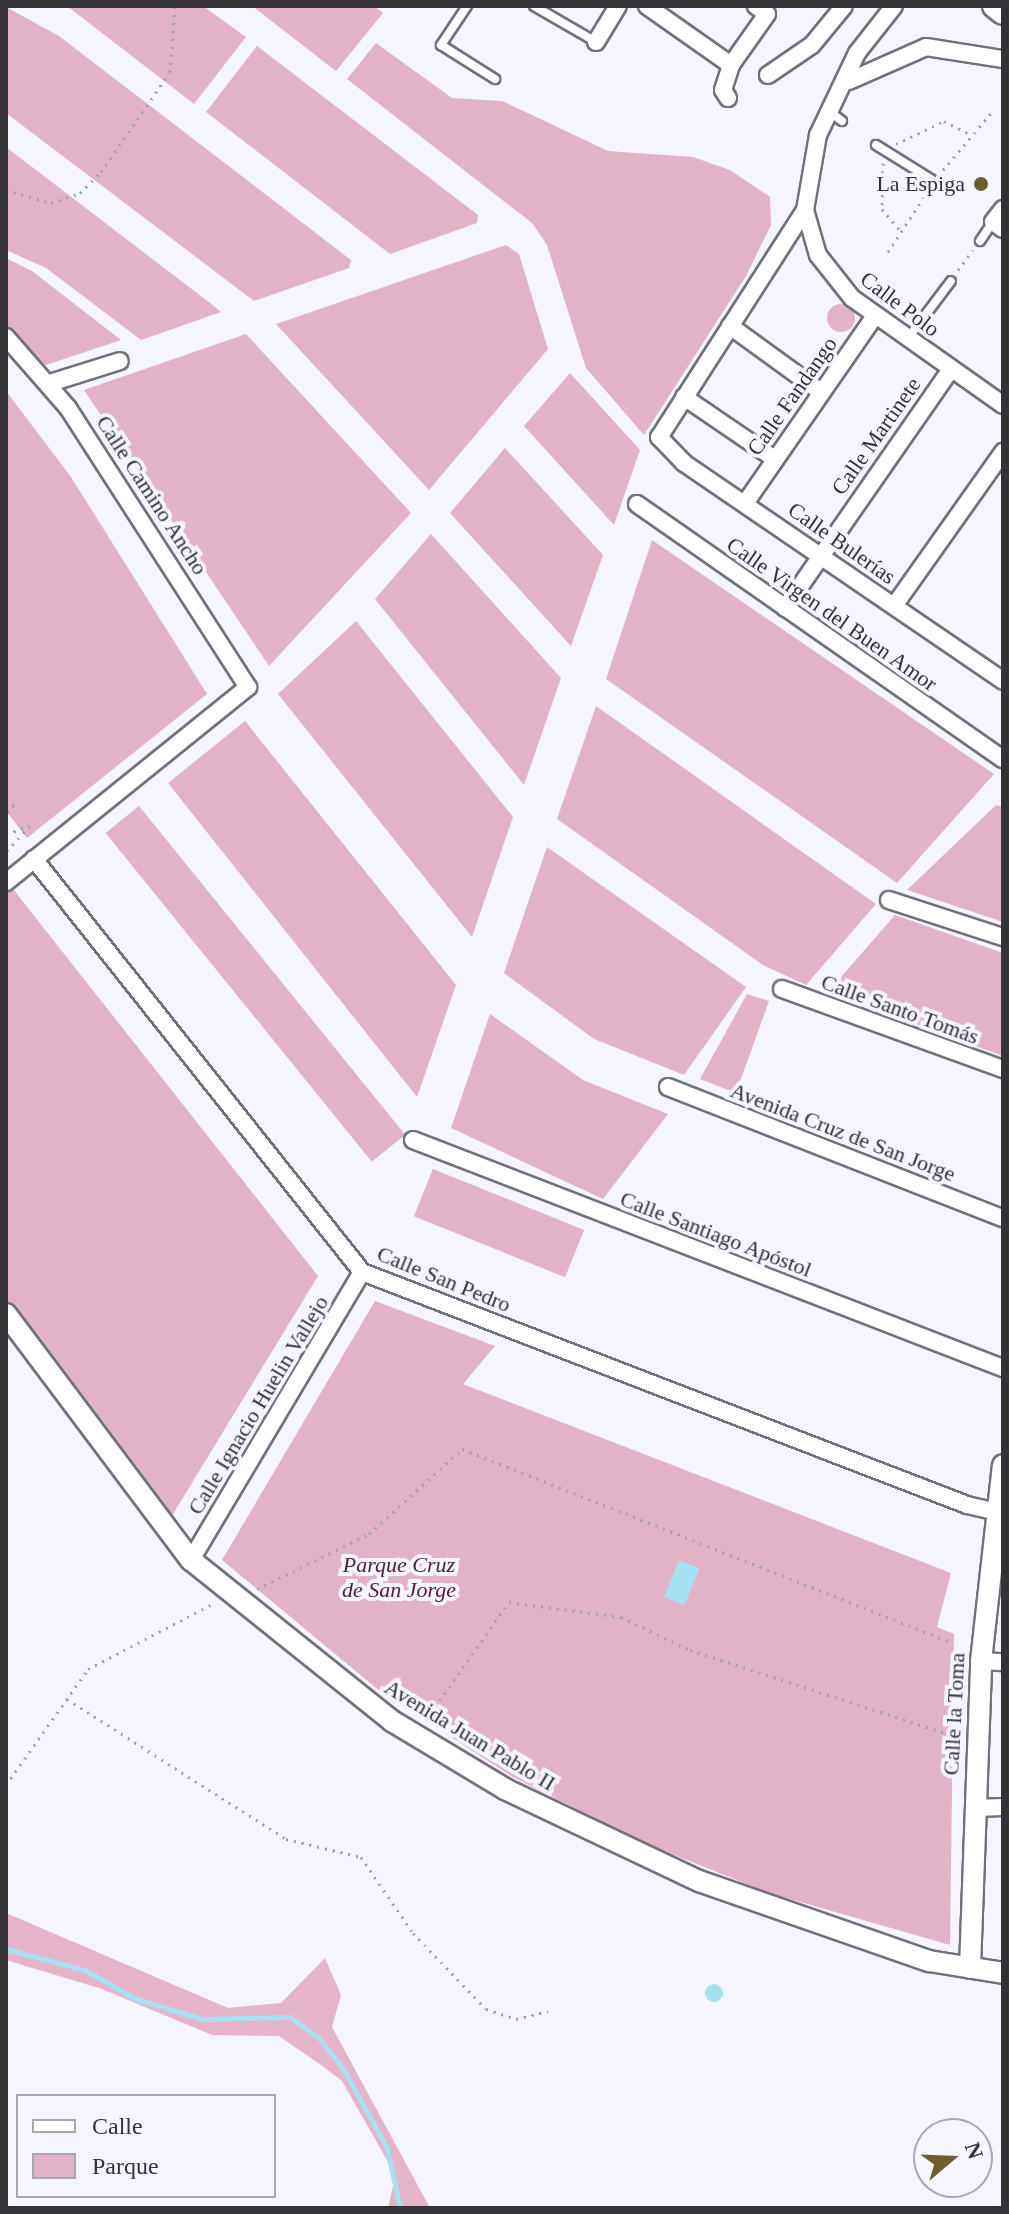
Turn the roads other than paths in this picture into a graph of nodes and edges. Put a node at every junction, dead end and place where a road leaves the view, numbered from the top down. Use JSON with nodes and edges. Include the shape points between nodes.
{"nodes":[{"id":1,"x":467,"y":6,"type":"edge"},
{"id":2,"x":534,"y":6,"type":"edge"},
{"id":3,"x":618,"y":6,"type":"edge"},
{"id":4,"x":647,"y":6,"type":"edge"},
{"id":5,"x":756,"y":6,"type":"edge"},
{"id":6,"x":844,"y":6,"type":"edge"},
{"id":7,"x":894,"y":6,"type":"edge"},
{"id":8,"x":994,"y":6,"type":"edge"},
{"id":9,"x":1003,"y":13,"type":"edge"},
{"id":10,"x":596,"y":42,"type":"joint"},
{"id":11,"x":1003,"y":59,"type":"edge"},
{"id":12,"x":731,"y":65,"type":"junction"},
{"id":13,"x":768,"y":75,"type":"dead end"},
{"id":14,"x":495,"y":79,"type":"dead end"},
{"id":15,"x":849,"y":81,"type":"junction"},
{"id":16,"x":728,"y":98,"type":"dead end"},
{"id":17,"x":876,"y":145,"type":"dead end"},
{"id":18,"x":934,"y":181,"type":"dead end"},
{"id":19,"x":805,"y":210,"type":"junction"},
{"id":20,"x":1000,"y":220,"type":"edge"},
{"id":21,"x":980,"y":241,"type":"road end"},
{"id":22,"x":951,"y":281,"type":"road end"},
{"id":23,"x":875,"y":316,"type":"junction"},
{"id":24,"x":730,"y":326,"type":"junction"},
{"id":25,"x":6,"y":337,"type":"edge"},
{"id":26,"x":908,"y":339,"type":"junction"},
{"id":27,"x":120,"y":361,"type":"dead end"},
{"id":28,"x":951,"y":369,"type":"junction"},
{"id":29,"x":50,"y":383,"type":"junction"},
{"id":30,"x":821,"y":392,"type":"junction"},
{"id":31,"x":684,"y":397,"type":"junction"},
{"id":32,"x":1003,"y":405,"type":"edge"},
{"id":33,"x":1003,"y":452,"type":"edge"},
{"id":34,"x":775,"y":459,"type":"junction"},
{"id":35,"x":746,"y":502,"type":"junction"},
{"id":36,"x":637,"y":504,"type":"dead end"},
{"id":37,"x":819,"y":554,"type":"junction"},
{"id":38,"x":894,"y":606,"type":"junction"},
{"id":39,"x":785,"y":608,"type":"junction"},
{"id":40,"x":1003,"y":681,"type":"edge"},
{"id":41,"x":1003,"y":759,"type":"edge"},
{"id":42,"x":34,"y":859,"type":"junction"},
{"id":43,"x":6,"y":882,"type":"edge"},
{"id":44,"x":889,"y":900,"type":"dead end"},
{"id":45,"x":1003,"y":937,"type":"edge"},
{"id":46,"x":782,"y":989,"type":"dead end"},
{"id":47,"x":1003,"y":1069,"type":"edge"},
{"id":48,"x":668,"y":1087,"type":"dead end"},
{"id":49,"x":413,"y":1140,"type":"dead end"},
{"id":50,"x":1003,"y":1218,"type":"edge"},
{"id":51,"x":362,"y":1272,"type":"junction"},
{"id":52,"x":6,"y":1314,"type":"edge"},
{"id":53,"x":1003,"y":1368,"type":"edge"},
{"id":54,"x":1003,"y":1465,"type":"edge"},
{"id":55,"x":999,"y":1512,"type":"edge"},
{"id":56,"x":191,"y":1560,"type":"junction"},
{"id":57,"x":981,"y":1661,"type":"junction"},
{"id":58,"x":1003,"y":1662,"type":"edge"},
{"id":59,"x":1003,"y":1807,"type":"edge"},
{"id":60,"x":974,"y":1808,"type":"junction"},
{"id":61,"x":970,"y":1968,"type":"junction"},
{"id":62,"x":1003,"y":1973,"type":"edge"}],
"edges":[{"from":1,"to":14,"type":"lane","via":[[441,45]]},
{"from":2,"to":10,"type":"lane"},
{"from":3,"to":10,"type":"street"},
{"from":4,"to":12,"type":"street"},
{"from":5,"to":12,"type":"street","via":[[767,14]]},
{"from":6,"to":13,"type":"street","via":[[812,45]]},
{"from":7,"to":15,"type":"street","via":[[857,53]]},
{"from":8,"to":9,"type":"main road"},
{"from":11,"to":15,"type":"street","via":[[926,47],[887,58]]},
{"from":12,"to":16,"type":"street","via":[[723,90]]},
{"from":15,"to":19,"type":"street","via":[[836,117],[811,157]]},
{"from":17,"to":18,"type":"lane"},
{"from":19,"to":23,"type":"street","name":"Calle Polo","via":[[826,267]]},
{"from":19,"to":24,"type":"street"},
{"from":20,"to":21,"type":"lane"},
{"from":22,"to":26,"type":"lane"},
{"from":23,"to":26,"type":"street","name":"Calle Polo"},
{"from":23,"to":30,"type":"street","name":"Calle Fandango"},
{"from":24,"to":30,"type":"street"},
{"from":24,"to":31,"type":"street"},
{"from":25,"to":29,"type":"street","name":"Calle Camino Ancho"},
{"from":26,"to":28,"type":"street","name":"Calle Polo"},
{"from":27,"to":29,"type":"street"},
{"from":28,"to":32,"type":"street","name":"Calle Polo"},
{"from":28,"to":37,"type":"street","name":"Calle Martinete"},
{"from":29,"to":42,"type":"street","name":"Calle Camino Ancho","via":[[248,687]]},
{"from":30,"to":34,"type":"street","name":"Calle Fandango"},
{"from":31,"to":34,"type":"street"},
{"from":31,"to":35,"type":"street","name":"Calle Bulerías","via":[[659,437],[684,463]]},
{"from":33,"to":38,"type":"street"},
{"from":34,"to":35,"type":"street","name":"Calle Fandango"},
{"from":35,"to":37,"type":"street","name":"Calle Bulerías"},
{"from":36,"to":39,"type":"street","name":"Calle Virgen del Buen Amor"},
{"from":37,"to":38,"type":"street","name":"Calle Bulerías"},
{"from":37,"to":39,"type":"street","name":"Calle Martinete"},
{"from":38,"to":40,"type":"street","name":"Calle Bulerías"},
{"from":39,"to":41,"type":"street","name":"Calle Virgen del Buen Amor"},
{"from":42,"to":43,"type":"street"},
{"from":42,"to":51,"type":"street","name":"Calle San Pedro"},
{"from":44,"to":45,"type":"street"},
{"from":46,"to":47,"type":"street","name":"Calle Santo Tomás"},
{"from":48,"to":50,"type":"street","name":"Avenida Cruz de San Jorge"},
{"from":49,"to":53,"type":"street","name":"Calle Santiago Apóstol"},
{"from":51,"to":55,"type":"street","name":"Calle San Pedro"},
{"from":51,"to":56,"type":"street","name":"Calle Ignacio Huelin Vallejo"},
{"from":52,"to":56,"type":"street","name":"Avenida Juan Pablo II"},
{"from":54,"to":55,"type":"street","name":"Calle la Toma"},
{"from":55,"to":57,"type":"street","name":"Calle la Toma"},
{"from":56,"to":61,"type":"street","name":"Avenida Juan Pablo II","via":[[415,1735],[505,1789],[699,1881],[929,1961]]},
{"from":57,"to":58,"type":"street"},
{"from":57,"to":60,"type":"street","name":"Calle la Toma"},
{"from":59,"to":60,"type":"street"},
{"from":60,"to":61,"type":"street","name":"Calle la Toma"},
{"from":61,"to":62,"type":"street","name":"Avenida Juan Pablo II"}]}
